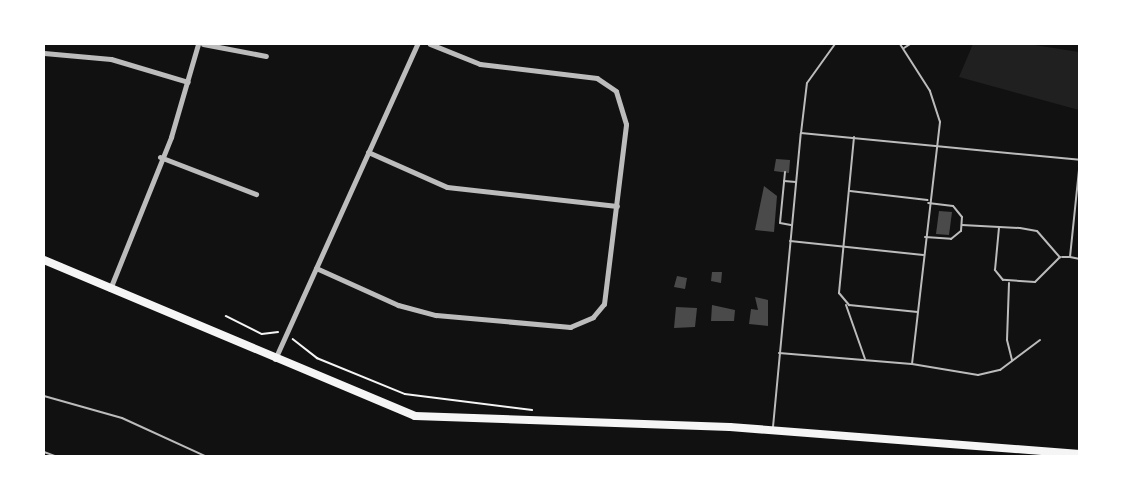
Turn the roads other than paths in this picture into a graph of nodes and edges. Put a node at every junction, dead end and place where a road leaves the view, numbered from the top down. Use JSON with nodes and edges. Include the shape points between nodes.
{"nodes":[{"id":1,"x":198,"y":44,"type":"edge"},
{"id":2,"x":203,"y":44,"type":"edge"},
{"id":3,"x":417,"y":44,"type":"edge"},
{"id":4,"x":430,"y":44,"type":"edge"},
{"id":5,"x":835,"y":44,"type":"edge"},
{"id":6,"x":900,"y":44,"type":"edge"},
{"id":7,"x":910,"y":44,"type":"edge"},
{"id":8,"x":904,"y":48,"type":"junction"},
{"id":9,"x":44,"y":53,"type":"edge"},
{"id":10,"x":266,"y":56,"type":"dead end"},
{"id":11,"x":188,"y":81,"type":"junction"},
{"id":12,"x":801,"y":133,"type":"junction"},
{"id":13,"x":854,"y":137,"type":"junction"},
{"id":14,"x":939,"y":145,"type":"junction"},
{"id":15,"x":368,"y":152,"type":"junction"},
{"id":16,"x":160,"y":157,"type":"junction"},
{"id":17,"x":1080,"y":160,"type":"edge"},
{"id":18,"x":785,"y":172,"type":"dead end"},
{"id":19,"x":784,"y":181,"type":"junction"},
{"id":20,"x":796,"y":182,"type":"junction"},
{"id":21,"x":850,"y":191,"type":"junction"},
{"id":22,"x":256,"y":194,"type":"dead end"},
{"id":23,"x":928,"y":202,"type":"junction"},
{"id":24,"x":618,"y":206,"type":"junction"},
{"id":25,"x":791,"y":225,"type":"junction"},
{"id":26,"x":962,"y":225,"type":"junction"},
{"id":27,"x":999,"y":228,"type":"junction"},
{"id":28,"x":925,"y":237,"type":"junction"},
{"id":29,"x":790,"y":241,"type":"junction"},
{"id":30,"x":845,"y":248,"type":"junction"},
{"id":31,"x":923,"y":255,"type":"junction"},
{"id":32,"x":1060,"y":257,"type":"junction"},
{"id":33,"x":1070,"y":257,"type":"junction"},
{"id":34,"x":1080,"y":259,"type":"edge"},
{"id":35,"x":44,"y":260,"type":"edge"},
{"id":36,"x":316,"y":268,"type":"junction"},
{"id":37,"x":1009,"y":282,"type":"junction"},
{"id":38,"x":110,"y":289,"type":"junction"},
{"id":39,"x":845,"y":302,"type":"junction"},
{"id":40,"x":918,"y":312,"type":"junction"},
{"id":41,"x":1040,"y":340,"type":"dead end"},
{"id":42,"x":779,"y":353,"type":"junction"},
{"id":43,"x":865,"y":359,"type":"junction"},
{"id":44,"x":275,"y":360,"type":"junction"},
{"id":45,"x":1012,"y":360,"type":"junction"},
{"id":46,"x":912,"y":364,"type":"junction"},
{"id":47,"x":44,"y":396,"type":"edge"},
{"id":48,"x":772,"y":430,"type":"junction"},
{"id":49,"x":44,"y":452,"type":"edge"},
{"id":50,"x":1080,"y":454,"type":"edge"},
{"id":51,"x":56,"y":456,"type":"edge"},
{"id":52,"x":205,"y":456,"type":"edge"}],
"edges":[{"from":1,"to":11,"type":"street"},
{"from":2,"to":10,"type":"street"},
{"from":3,"to":15,"type":"street"},
{"from":4,"to":24,"type":"street","via":[[480,64],[597,78],[622,102],[626,124]]},
{"from":5,"to":12,"type":"lane","via":[[807,83]]},
{"from":6,"to":8,"type":"lane"},
{"from":7,"to":8,"type":"lane"},
{"from":8,"to":14,"type":"lane","via":[[936,105]]},
{"from":9,"to":11,"type":"street","via":[[111,59]]},
{"from":11,"to":16,"type":"street"},
{"from":12,"to":13,"type":"lane"},
{"from":12,"to":20,"type":"lane"},
{"from":13,"to":14,"type":"lane"},
{"from":13,"to":21,"type":"lane"},
{"from":14,"to":17,"type":"lane"},
{"from":14,"to":23,"type":"lane"},
{"from":15,"to":24,"type":"street","via":[[447,187]]},
{"from":15,"to":36,"type":"street"},
{"from":16,"to":22,"type":"street"},
{"from":16,"to":38,"type":"street"},
{"from":17,"to":33,"type":"lane"},
{"from":18,"to":19,"type":"lane"},
{"from":19,"to":20,"type":"lane"},
{"from":19,"to":25,"type":"lane","via":[[780,223]]},
{"from":20,"to":25,"type":"lane"},
{"from":21,"to":23,"type":"lane"},
{"from":21,"to":30,"type":"lane"},
{"from":23,"to":26,"type":"lane","via":[[953,206]]},
{"from":23,"to":28,"type":"lane"},
{"from":24,"to":36,"type":"street","via":[[609,287],[593,317],[570,327],[416,312]]},
{"from":25,"to":29,"type":"lane"},
{"from":26,"to":27,"type":"lane"},
{"from":26,"to":28,"type":"lane","via":[[951,239]]},
{"from":27,"to":32,"type":"lane","via":[[1042,233]]},
{"from":27,"to":37,"type":"lane","via":[[995,270]]},
{"from":28,"to":31,"type":"lane"},
{"from":29,"to":30,"type":"lane"},
{"from":29,"to":42,"type":"lane"},
{"from":30,"to":31,"type":"lane"},
{"from":30,"to":39,"type":"lane","via":[[839,293]]},
{"from":31,"to":40,"type":"lane"},
{"from":32,"to":33,"type":"lane"},
{"from":32,"to":37,"type":"lane","via":[[1035,282]]},
{"from":33,"to":34,"type":"lane"},
{"from":35,"to":38,"type":"main road"},
{"from":36,"to":44,"type":"street"},
{"from":37,"to":45,"type":"lane","via":[[1007,340]]},
{"from":38,"to":44,"type":"main road"},
{"from":39,"to":40,"type":"lane"},
{"from":39,"to":43,"type":"lane"},
{"from":40,"to":46,"type":"lane"},
{"from":41,"to":45,"type":"lane"},
{"from":42,"to":43,"type":"lane"},
{"from":42,"to":48,"type":"lane"},
{"from":43,"to":46,"type":"lane"},
{"from":44,"to":48,"type":"main road","via":[[415,416]]},
{"from":45,"to":46,"type":"lane","via":[[978,375]]},
{"from":47,"to":52,"type":"lane","via":[[122,418]]},
{"from":48,"to":50,"type":"main road"},
{"from":49,"to":51,"type":"lane"}]}
